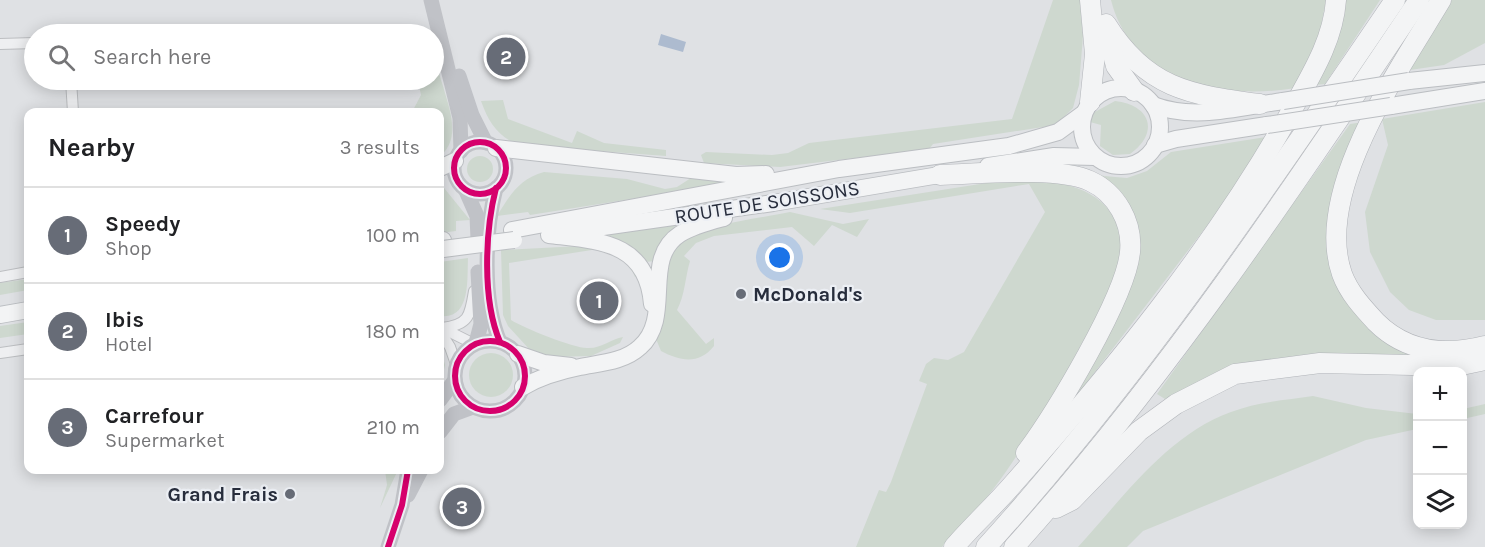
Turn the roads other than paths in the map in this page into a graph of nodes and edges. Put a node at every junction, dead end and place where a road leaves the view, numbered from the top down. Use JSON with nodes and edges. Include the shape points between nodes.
{"nodes":[{"id":1,"x":433,"y":0,"type":"edge"},
{"id":2,"x":1090,"y":0,"type":"edge"},
{"id":3,"x":1102,"y":0,"type":"edge"},
{"id":4,"x":1336,"y":0,"type":"edge"},
{"id":5,"x":1395,"y":0,"type":"edge"},
{"id":6,"x":1419,"y":0,"type":"edge"},
{"id":7,"x":1441,"y":0,"type":"edge"},
{"id":8,"x":438,"y":24,"type":"edge"},
{"id":9,"x":441,"y":24,"type":"edge"},
{"id":10,"x":1106,"y":24,"type":"junction"},
{"id":11,"x":444,"y":32,"type":"edge"},
{"id":12,"x":0,"y":44,"type":"edge"},
{"id":13,"x":24,"y":44,"type":"edge"},
{"id":14,"x":444,"y":48,"type":"edge"},
{"id":15,"x":1485,"y":61,"type":"edge"},
{"id":16,"x":1485,"y":73,"type":"edge"},
{"id":17,"x":1438,"y":77,"type":"junction"},
{"id":18,"x":72,"y":90,"type":"edge"},
{"id":19,"x":1134,"y":91,"type":"junction"},
{"id":20,"x":1485,"y":91,"type":"edge"},
{"id":21,"x":1260,"y":104,"type":"junction"},
{"id":22,"x":1153,"y":105,"type":"junction"},
{"id":23,"x":73,"y":108,"type":"edge"},
{"id":24,"x":1087,"y":108,"type":"junction"},
{"id":25,"x":491,"y":145,"type":"junction"},
{"id":26,"x":1155,"y":145,"type":"junction"},
{"id":27,"x":1095,"y":157,"type":"junction"},
{"id":28,"x":452,"y":160,"type":"edge"},
{"id":29,"x":839,"y":170,"type":"junction"},
{"id":30,"x":940,"y":175,"type":"junction"},
{"id":31,"x":496,"y":188,"type":"junction"},
{"id":32,"x":466,"y":190,"type":"junction"},
{"id":33,"x":773,"y":203,"type":"junction"},
{"id":34,"x":513,"y":235,"type":"junction"},
{"id":35,"x":549,"y":235,"type":"junction"},
{"id":36,"x":444,"y":245,"type":"edge"},
{"id":37,"x":478,"y":270,"type":"junction"},
{"id":38,"x":24,"y":273,"type":"edge"},
{"id":39,"x":0,"y":277,"type":"edge"},
{"id":40,"x":20,"y":305,"type":"edge"},
{"id":41,"x":0,"y":315,"type":"edge"},
{"id":42,"x":444,"y":328,"type":"edge"},
{"id":43,"x":444,"y":331,"type":"edge"},
{"id":44,"x":444,"y":336,"type":"edge"},
{"id":45,"x":647,"y":338,"type":"junction"},
{"id":46,"x":500,"y":342,"type":"junction"},
{"id":47,"x":475,"y":344,"type":"junction"},
{"id":48,"x":1485,"y":346,"type":"edge"},
{"id":49,"x":24,"y":350,"type":"edge"},
{"id":50,"x":0,"y":353,"type":"edge"},
{"id":51,"x":518,"y":354,"type":"junction"},
{"id":52,"x":1485,"y":360,"type":"edge"},
{"id":53,"x":1457,"y":366,"type":"junction"},
{"id":54,"x":581,"y":367,"type":"junction"},
{"id":55,"x":455,"y":372,"type":"junction"},
{"id":56,"x":1485,"y":373,"type":"edge"},
{"id":57,"x":523,"y":387,"type":"junction"},
{"id":58,"x":444,"y":393,"type":"edge"},
{"id":59,"x":473,"y":406,"type":"junction"},
{"id":60,"x":444,"y":427,"type":"edge"},
{"id":61,"x":407,"y":474,"type":"edge"},
{"id":62,"x":419,"y":474,"type":"edge"},
{"id":63,"x":402,"y":505,"type":"junction"},
{"id":64,"x":988,"y":508,"type":"junction"},
{"id":65,"x":1042,"y":516,"type":"junction"},
{"id":66,"x":388,"y":547,"type":"edge"},
{"id":67,"x":954,"y":547,"type":"edge"},
{"id":68,"x":986,"y":547,"type":"edge"},
{"id":69,"x":1014,"y":547,"type":"edge"}],
"edges":[{"from":1,"to":8,"type":"street"},
{"from":1,"to":9,"type":"street"},
{"from":2,"to":24,"type":"highway","via":[[1095,54]]},
{"from":3,"to":10,"type":"highway"},
{"from":4,"to":64,"type":"highway","via":[[1319,62],[1260,166],[1201,252],[1109,372],[1011,487]]},
{"from":5,"to":68,"type":"highway","via":[[1208,269],[1111,399]]},
{"from":6,"to":65,"type":"highway","via":[[1228,279]]},
{"from":7,"to":48,"type":"highway","via":[[1363,137],[1343,186],[1335,233],[1342,274],[1358,303],[1386,332],[1424,351],[1462,352]]},
{"from":10,"to":19,"type":"highway","via":[[1116,66]]},
{"from":10,"to":21,"type":"highway","via":[[1120,47],[1148,74],[1194,93]]},
{"from":11,"to":25,"type":"street","via":[[472,115]]},
{"from":12,"to":13,"type":"street"},
{"from":14,"to":28,"type":"street","via":[[460,118]]},
{"from":15,"to":17,"type":"main road"},
{"from":16,"to":17,"type":"main road"},
{"from":17,"to":21,"type":"main road","bridge":true},
{"from":18,"to":23,"type":"street"},
{"from":19,"to":22,"type":"main road"},
{"from":19,"to":24,"type":"main road","via":[[1111,90]]},
{"from":20,"to":26,"type":"main road","bridge":true},
{"from":21,"to":22,"type":"main road","via":[[1214,112]]},
{"from":22,"to":26,"type":"main road","via":[[1159,125]]},
{"from":24,"to":27,"type":"main road","via":[[1083,137]]},
{"from":24,"to":29,"type":"main road","name":"ROUTE DE SOISSONS","via":[[1070,126],[1038,140]]},
{"from":25,"to":28,"type":"street","via":[[468,145]]},
{"from":25,"to":29,"type":"main road","via":[[736,174]]},
{"from":25,"to":31,"type":"street","via":[[505,163],[505,172]]},
{"from":26,"to":27,"type":"main road","via":[[1142,160],[1123,166]]},
{"from":27,"to":30,"type":"main road","name":"ROUTE DE SOISSONS","via":[[1046,157]]},
{"from":28,"to":32,"type":"street","via":[[455,178]]},
{"from":29,"to":34,"type":"main road","name":"ROUTE DE SOISSONS"},
{"from":30,"to":33,"type":"main road","name":"ROUTE DE SOISSONS"},
{"from":30,"to":64,"type":"highway","via":[[1071,175],[1104,190],[1118,204],[1129,230],[1131,250],[1115,300],[1035,441]]},
{"from":31,"to":32,"type":"street","via":[[482,194]]},
{"from":31,"to":46,"type":"street","via":[[487,226],[488,269]]},
{"from":32,"to":37,"type":"street","via":[[477,216]]},
{"from":33,"to":35,"type":"main road","name":"ROUTE DE SOISSONS"},
{"from":33,"to":45,"type":"main road","via":[[678,235],[659,269],[658,317]]},
{"from":34,"to":35,"type":"main road","name":"ROUTE DE SOISSONS"},
{"from":34,"to":36,"type":"main road","name":"ROUTE DE SOISSONS"},
{"from":35,"to":45,"type":"main road","via":[[605,242],[631,255],[645,275],[652,300]]},
{"from":37,"to":42,"type":"street","via":[[467,319]]},
{"from":37,"to":47,"type":"street","via":[[481,324]]},
{"from":38,"to":39,"type":"street"},
{"from":40,"to":41,"type":"main road"},
{"from":43,"to":47,"type":"street"},
{"from":44,"to":55,"type":"street"},
{"from":45,"to":54,"type":"main road","via":[[640,347],[620,358]]},
{"from":46,"to":47,"type":"street"},
{"from":46,"to":51,"type":"street"},
{"from":47,"to":55,"type":"street","via":[[466,349]]},
{"from":49,"to":50,"type":"street"},
{"from":51,"to":54,"type":"main road","via":[[544,363]]},
{"from":51,"to":57,"type":"street","via":[[524,367]]},
{"from":52,"to":53,"type":"highway"},
{"from":53,"to":56,"type":"highway","via":[[1480,375]]},
{"from":53,"to":65,"type":"highway","via":[[1320,363],[1235,374],[1176,404],[1139,431],[1072,500]]},
{"from":54,"to":57,"type":"main road"},
{"from":55,"to":58,"type":"street"},
{"from":55,"to":59,"type":"street","via":[[460,395]]},
{"from":57,"to":59,"type":"street","via":[[518,397],[501,409],[482,410]]},
{"from":59,"to":60,"type":"street","via":[[454,414]]},
{"from":61,"to":63,"type":"street"},
{"from":62,"to":63,"type":"street"},
{"from":63,"to":66,"type":"street"},
{"from":64,"to":67,"type":"highway"},
{"from":65,"to":69,"type":"highway"}]}
